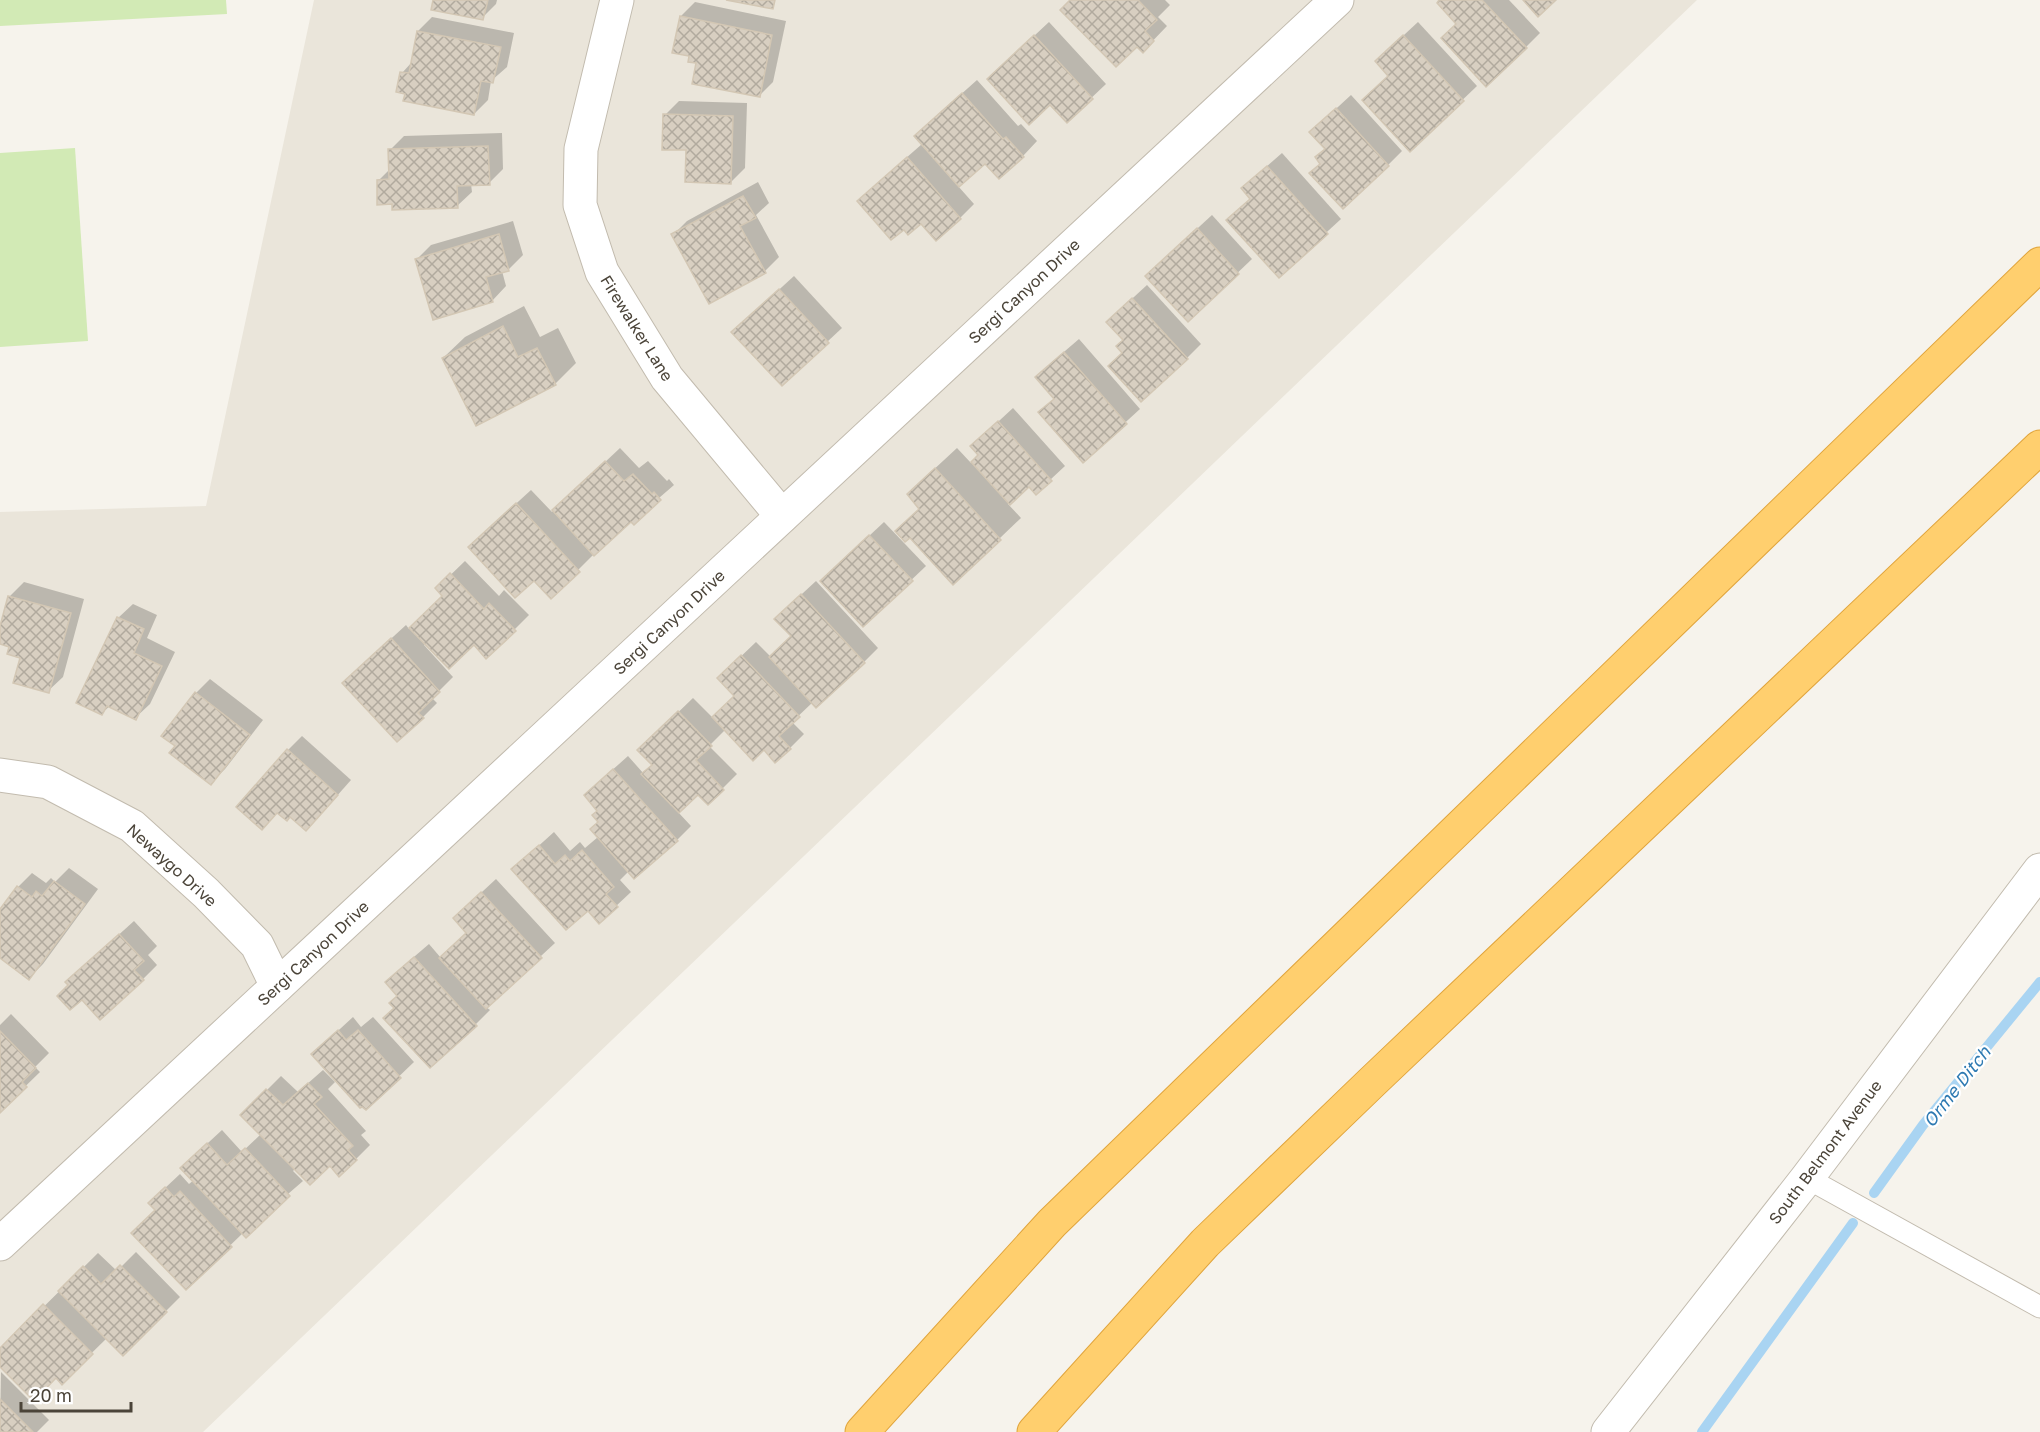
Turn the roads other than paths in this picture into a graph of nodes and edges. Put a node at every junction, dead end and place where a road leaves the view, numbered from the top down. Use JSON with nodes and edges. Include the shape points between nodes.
{"nodes":[{"id":1,"x":617,"y":0,"type":"edge"},
{"id":2,"x":1337,"y":0,"type":"edge"},
{"id":3,"x":2040,"y":264,"type":"edge"},
{"id":4,"x":2040,"y":447,"type":"edge"},
{"id":5,"x":782,"y":516,"type":"junction"},
{"id":6,"x":0,"y":776,"type":"edge"},
{"id":7,"x":2040,"y":870,"type":"edge"},
{"id":8,"x":277,"y":986,"type":"junction"},
{"id":9,"x":1807,"y":1178,"type":"junction"},
{"id":10,"x":0,"y":1244,"type":"edge"},
{"id":11,"x":2040,"y":1307,"type":"edge"},
{"id":12,"x":862,"y":1432,"type":"edge"},
{"id":13,"x":1034,"y":1432,"type":"edge"},
{"id":14,"x":1608,"y":1432,"type":"edge"}],
"edges":[{"from":1,"to":5,"type":"street","name":"Firewalker Lane","via":[[581,149],[580,205],[602,272],[667,378]]},
{"from":2,"to":5,"type":"street","name":"Sergi Canyon Drive"},
{"from":3,"to":12,"type":"highway","via":[[1052,1223]]},
{"from":4,"to":13,"type":"highway","via":[[1205,1243]]},
{"from":5,"to":8,"type":"street","name":"Sergi Canyon Drive"},
{"from":6,"to":8,"type":"street","name":"Newaygo Drive","via":[[48,782],[132,826],[256,945]]},
{"from":7,"to":9,"type":"street","name":"South Belmont Avenue"},
{"from":8,"to":10,"type":"street","name":"Sergi Canyon Drive"},
{"from":9,"to":11,"type":"lane"},
{"from":9,"to":14,"type":"street","name":"South Belmont Avenue"}]}
